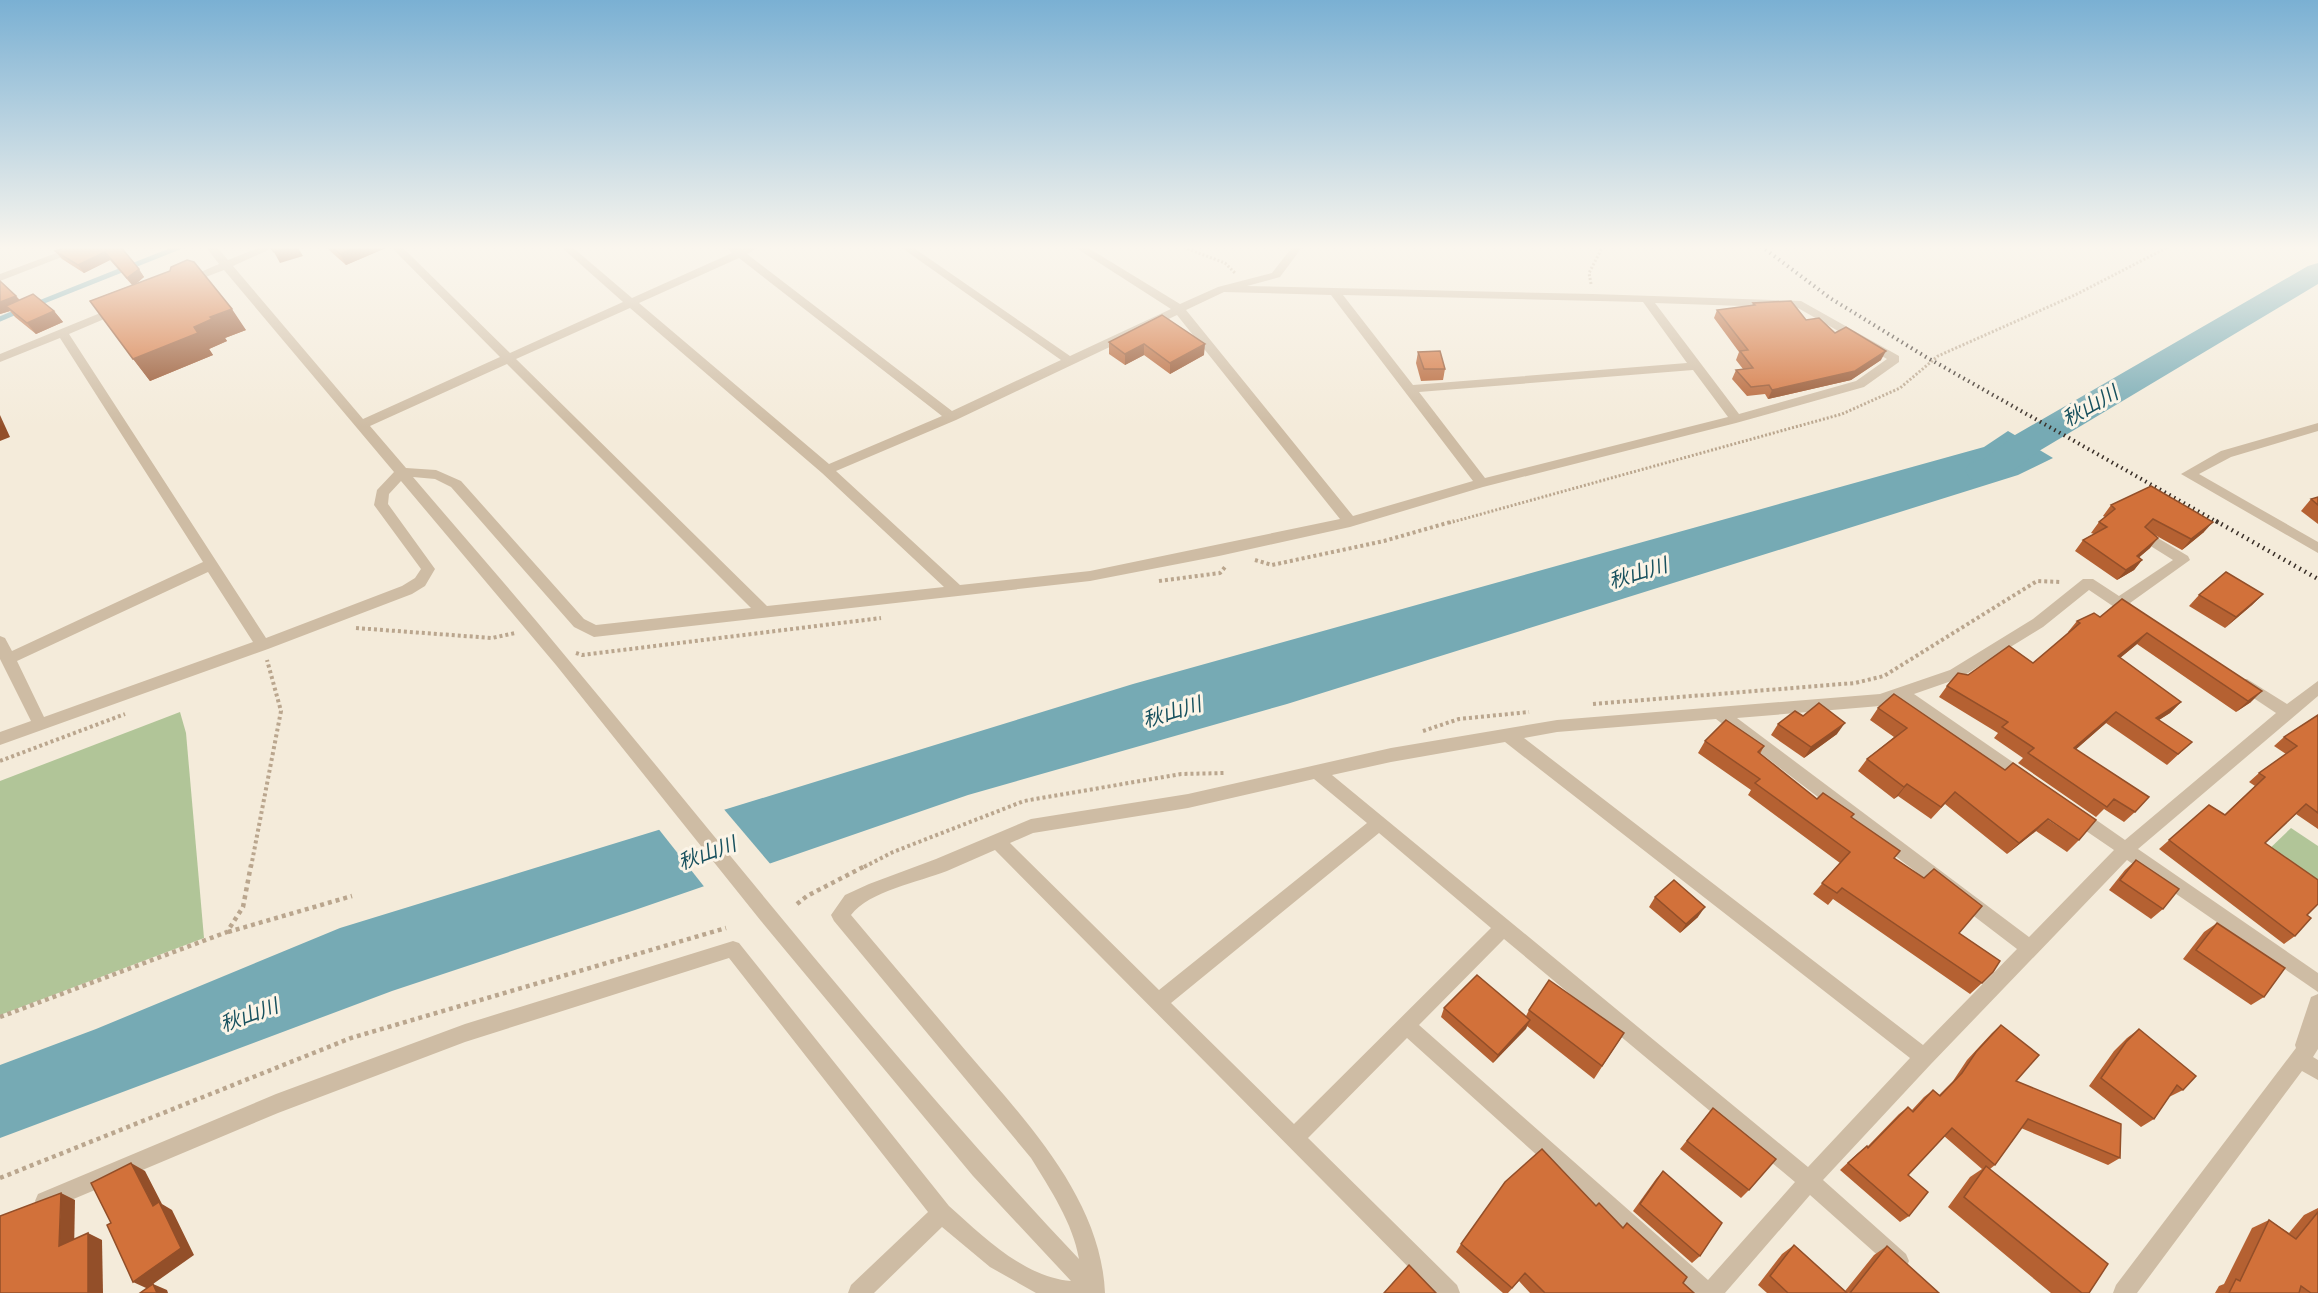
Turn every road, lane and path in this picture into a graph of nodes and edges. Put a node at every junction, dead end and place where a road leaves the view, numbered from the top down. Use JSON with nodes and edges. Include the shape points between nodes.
{"nodes":[{"id":1,"x":125,"y":306,"type":"edge"},
{"id":2,"x":261,"y":306,"type":"edge"},
{"id":3,"x":455,"y":306,"type":"edge"},
{"id":4,"x":624,"y":306,"type":"edge"},
{"id":5,"x":635,"y":306,"type":"edge"},
{"id":6,"x":809,"y":306,"type":"edge"},
{"id":7,"x":991,"y":306,"type":"edge"},
{"id":8,"x":1175,"y":306,"type":"edge"},
{"id":9,"x":1185,"y":306,"type":"edge"},
{"id":10,"x":1346,"y":306,"type":"edge"},
{"id":11,"x":1652,"y":306,"type":"edge"},
{"id":12,"x":1803,"y":306,"type":"edge"},
{"id":13,"x":2050,"y":306,"type":"edge"},
{"id":14,"x":1179,"y":309,"type":"junction"},
{"id":15,"x":62,"y":332,"type":"junction"},
{"id":16,"x":1938,"y":356,"type":"dead end"},
{"id":17,"x":0,"y":358,"type":"edge"},
{"id":18,"x":508,"y":358,"type":"junction"},
{"id":19,"x":1068,"y":360,"type":"junction"},
{"id":20,"x":1695,"y":366,"type":"junction"},
{"id":21,"x":1410,"y":390,"type":"junction"},
{"id":22,"x":951,"y":417,"type":"junction"},
{"id":23,"x":1736,"y":419,"type":"junction"},
{"id":24,"x":361,"y":425,"type":"junction"},
{"id":25,"x":2318,"y":426,"type":"edge"},
{"id":26,"x":827,"y":470,"type":"junction"},
{"id":27,"x":401,"y":472,"type":"junction"},
{"id":28,"x":1482,"y":483,"type":"junction"},
{"id":29,"x":1350,"y":522,"type":"junction"},
{"id":30,"x":2146,"y":536,"type":"edge"},
{"id":31,"x":2316,"y":545,"type":"edge"},
{"id":32,"x":212,"y":564,"type":"junction"},
{"id":33,"x":957,"y":590,"type":"junction"},
{"id":34,"x":2079,"y":590,"type":"junction"},
{"id":35,"x":2119,"y":603,"type":"junction"},
{"id":36,"x":764,"y":612,"type":"junction"},
{"id":37,"x":2149,"y":623,"type":"edge"},
{"id":38,"x":355,"y":628,"type":"dead end"},
{"id":39,"x":512,"y":631,"type":"dead end"},
{"id":40,"x":0,"y":642,"type":"edge"},
{"id":41,"x":263,"y":645,"type":"junction"},
{"id":42,"x":8,"y":659,"type":"junction"},
{"id":43,"x":2228,"y":674,"type":"edge"},
{"id":44,"x":2318,"y":687,"type":"edge"},
{"id":45,"x":1901,"y":693,"type":"junction"},
{"id":46,"x":1588,"y":705,"type":"dead end"},
{"id":47,"x":1532,"y":711,"type":"dead end"},
{"id":48,"x":2287,"y":712,"type":"junction"},
{"id":49,"x":1719,"y":713,"type":"junction"},
{"id":50,"x":40,"y":724,"type":"junction"},
{"id":51,"x":1508,"y":735,"type":"junction"},
{"id":52,"x":0,"y":739,"type":"edge"},
{"id":53,"x":1391,"y":755,"type":"junction"},
{"id":54,"x":1317,"y":772,"type":"junction"},
{"id":55,"x":2038,"y":788,"type":"edge"},
{"id":56,"x":2057,"y":802,"type":"edge"},
{"id":57,"x":1379,"y":824,"type":"junction"},
{"id":58,"x":996,"y":840,"type":"junction"},
{"id":59,"x":2126,"y":849,"type":"junction"},
{"id":60,"x":352,"y":896,"type":"dead end"},
{"id":61,"x":1504,"y":927,"type":"junction"},
{"id":62,"x":726,"y":928,"type":"dead end"},
{"id":63,"x":227,"y":932,"type":"junction"},
{"id":64,"x":2030,"y":948,"type":"junction"},
{"id":65,"x":2318,"y":983,"type":"edge"},
{"id":66,"x":1158,"y":1002,"type":"junction"},
{"id":67,"x":2318,"y":1003,"type":"edge"},
{"id":68,"x":0,"y":1017,"type":"edge"},
{"id":69,"x":1406,"y":1025,"type":"junction"},
{"id":70,"x":2318,"y":1034,"type":"edge"},
{"id":71,"x":2318,"y":1046,"type":"edge"},
{"id":72,"x":1924,"y":1057,"type":"junction"},
{"id":73,"x":2299,"y":1059,"type":"junction"},
{"id":74,"x":2318,"y":1071,"type":"edge"},
{"id":75,"x":1294,"y":1138,"type":"junction"},
{"id":76,"x":0,"y":1178,"type":"edge"},
{"id":77,"x":1809,"y":1180,"type":"junction"},
{"id":78,"x":22,"y":1210,"type":"edge"},
{"id":79,"x":942,"y":1212,"type":"junction"},
{"id":80,"x":1910,"y":1270,"type":"edge"},
{"id":81,"x":859,"y":1293,"type":"edge"},
{"id":82,"x":1095,"y":1293,"type":"edge"},
{"id":83,"x":1449,"y":1293,"type":"edge"},
{"id":84,"x":1708,"y":1293,"type":"edge"},
{"id":85,"x":2124,"y":1293,"type":"edge"}],
"edges":[{"from":1,"to":15,"type":"street"},
{"from":2,"to":24,"type":"street"},
{"from":3,"to":18,"type":"street"},
{"from":4,"to":18,"type":"street"},
{"from":5,"to":26,"type":"street"},
{"from":6,"to":22,"type":"street"},
{"from":7,"to":19,"type":"street"},
{"from":8,"to":14,"type":"street"},
{"from":9,"to":14,"type":"street"},
{"from":10,"to":21,"type":"street"},
{"from":11,"to":20,"type":"street"},
{"from":12,"to":23,"type":"street","via":[[1895,359],[1860,384]]},
{"from":13,"to":16,"type":"path"},
{"from":14,"to":19,"type":"street"},
{"from":14,"to":29,"type":"street"},
{"from":15,"to":17,"type":"street"},
{"from":15,"to":32,"type":"street"},
{"from":18,"to":24,"type":"street"},
{"from":18,"to":36,"type":"street"},
{"from":19,"to":22,"type":"street"},
{"from":20,"to":21,"type":"street"},
{"from":20,"to":23,"type":"street"},
{"from":21,"to":28,"type":"street"},
{"from":22,"to":26,"type":"street"},
{"from":23,"to":28,"type":"street"},
{"from":24,"to":27,"type":"street"},
{"from":25,"to":31,"type":"street","via":[[2226,454],[2188,474]]},
{"from":26,"to":33,"type":"street"},
{"from":27,"to":36,"type":"street","via":[[443,475],[456,483],[579,623],[594,631]]},
{"from":27,"to":41,"type":"street","via":[[382,493],[381,505],[428,568],[420,582]]},
{"from":27,"to":82,"type":"street","via":[[980,1169]]},
{"from":28,"to":29,"type":"street"},
{"from":29,"to":33,"type":"street","via":[[1090,576]]},
{"from":30,"to":35,"type":"street","via":[[2183,560]]},
{"from":32,"to":41,"type":"street"},
{"from":32,"to":42,"type":"street"},
{"from":33,"to":36,"type":"street"},
{"from":34,"to":35,"type":"street","via":[[2088,583]]},
{"from":34,"to":45,"type":"street","via":[[2038,623],[1955,674]]},
{"from":34,"to":46,"type":"path","via":[[2063,582],[2037,581],[1884,676],[1865,681]]},
{"from":35,"to":37,"type":"street"},
{"from":38,"to":39,"type":"path","via":[[492,638]]},
{"from":40,"to":42,"type":"street"},
{"from":41,"to":50,"type":"street"},
{"from":41,"to":63,"type":"path","via":[[281,711],[243,907]]},
{"from":42,"to":50,"type":"street"},
{"from":43,"to":48,"type":"street"},
{"from":44,"to":48,"type":"street"},
{"from":45,"to":49,"type":"street","via":[[1880,700]]},
{"from":45,"to":55,"type":"street"},
{"from":47,"to":53,"type":"path","via":[[1429,726]]},
{"from":48,"to":59,"type":"street"},
{"from":49,"to":51,"type":"street","via":[[1557,726]]},
{"from":49,"to":64,"type":"street"},
{"from":50,"to":52,"type":"street"},
{"from":51,"to":53,"type":"street"},
{"from":51,"to":72,"type":"street"},
{"from":53,"to":54,"type":"street"},
{"from":54,"to":57,"type":"street"},
{"from":54,"to":58,"type":"street","via":[[1188,801],[1032,826]]},
{"from":56,"to":59,"type":"street"},
{"from":57,"to":61,"type":"street"},
{"from":57,"to":66,"type":"street"},
{"from":58,"to":66,"type":"street"},
{"from":58,"to":82,"type":"street","via":[[875,889],[851,901],[840,915],[1038,1150],[1064,1194],[1087,1246]]},
{"from":59,"to":64,"type":"street"},
{"from":59,"to":65,"type":"street"},
{"from":60,"to":63,"type":"path"},
{"from":61,"to":69,"type":"street"},
{"from":61,"to":77,"type":"street"},
{"from":62,"to":76,"type":"path","via":[[351,1038]]},
{"from":63,"to":68,"type":"path"},
{"from":64,"to":72,"type":"street"},
{"from":66,"to":75,"type":"street"},
{"from":67,"to":73,"type":"street"},
{"from":69,"to":75,"type":"street"},
{"from":69,"to":84,"type":"street"},
{"from":70,"to":73,"type":"street"},
{"from":71,"to":73,"type":"street"},
{"from":72,"to":77,"type":"street"},
{"from":73,"to":74,"type":"street"},
{"from":73,"to":85,"type":"street"},
{"from":75,"to":83,"type":"street"},
{"from":77,"to":80,"type":"street"},
{"from":77,"to":84,"type":"street"},
{"from":78,"to":79,"type":"street","via":[[276,1104],[454,1037],[733,949]]},
{"from":79,"to":81,"type":"street"},
{"from":79,"to":82,"type":"street","via":[[981,1248],[1023,1275],[1062,1291]]}]}
